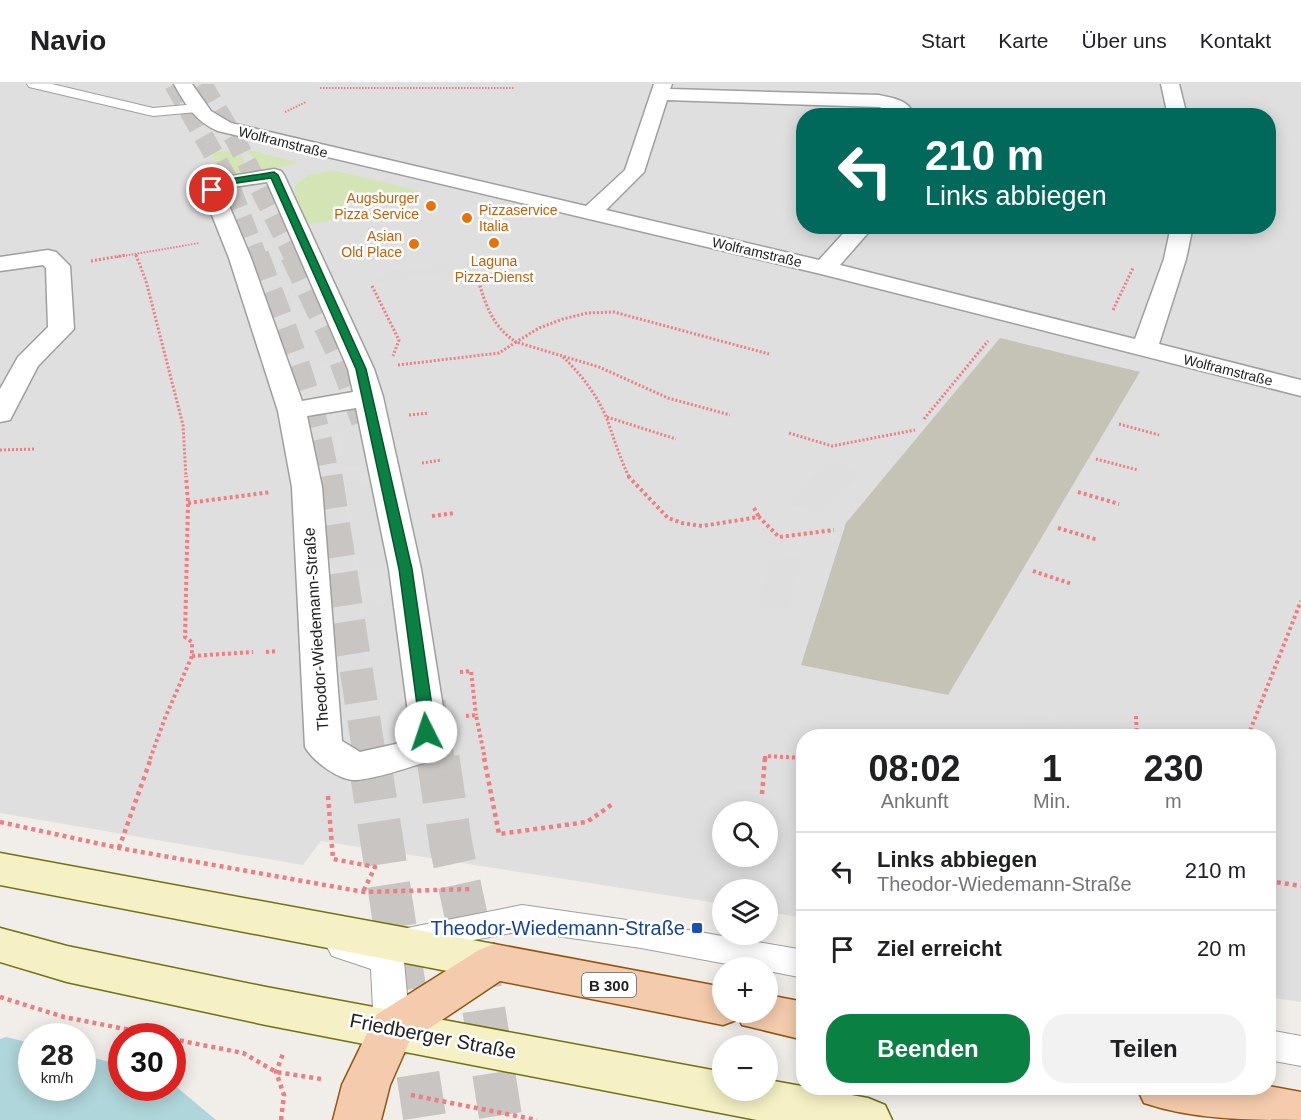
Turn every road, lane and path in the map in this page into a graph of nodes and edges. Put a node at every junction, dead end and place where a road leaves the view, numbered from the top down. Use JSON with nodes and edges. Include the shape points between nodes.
{"nodes":[{"id":1,"x":183,"y":84,"type":"edge"},
{"id":2,"x":1170,"y":84,"type":"edge"},
{"id":3,"x":415,"y":85,"type":"edge"},
{"id":4,"x":320,"y":88,"type":"dead end"},
{"id":5,"x":515,"y":88,"type":"dead end"},
{"id":6,"x":32,"y":89,"type":"edge"},
{"id":7,"x":662,"y":89,"type":"edge"},
{"id":8,"x":900,"y":108,"type":"edge"},
{"id":9,"x":1176,"y":108,"type":"edge"},
{"id":10,"x":136,"y":110,"type":"junction"},
{"id":11,"x":204,"y":115,"type":"junction"},
{"id":12,"x":112,"y":119,"type":"dead end"},
{"id":13,"x":328,"y":153,"type":"junction"},
{"id":14,"x":289,"y":170,"type":"junction"},
{"id":15,"x":591,"y":213,"type":"junction"},
{"id":16,"x":855,"y":234,"type":"edge"},
{"id":17,"x":1180,"y":234,"type":"edge"},
{"id":18,"x":231,"y":238,"type":"junction"},
{"id":19,"x":136,"y":254,"type":"junction"},
{"id":20,"x":1136,"y":263,"type":"dead end"},
{"id":21,"x":0,"y":264,"type":"edge"},
{"id":22,"x":58,"y":266,"type":"junction"},
{"id":23,"x":824,"y":268,"type":"junction"},
{"id":24,"x":476,"y":274,"type":"dead end"},
{"id":25,"x":372,"y":286,"type":"dead end"},
{"id":26,"x":1111,"y":314,"type":"dead end"},
{"id":27,"x":1009,"y":316,"type":"junction"},
{"id":28,"x":516,"y":342,"type":"junction"},
{"id":29,"x":1144,"y":350,"type":"junction"},
{"id":30,"x":769,"y":354,"type":"dead end"},
{"id":31,"x":562,"y":356,"type":"junction"},
{"id":32,"x":1301,"y":388,"type":"edge"},
{"id":33,"x":369,"y":397,"type":"junction"},
{"id":34,"x":292,"y":411,"type":"junction"},
{"id":35,"x":0,"y":414,"type":"edge"},
{"id":36,"x":730,"y":415,"type":"dead end"},
{"id":37,"x":606,"y":417,"type":"junction"},
{"id":38,"x":924,"y":419,"type":"dead end"},
{"id":39,"x":1119,"y":424,"type":"dead end"},
{"id":40,"x":915,"y":430,"type":"dead end"},
{"id":41,"x":789,"y":433,"type":"dead end"},
{"id":42,"x":1159,"y":435,"type":"dead end"},
{"id":43,"x":676,"y":439,"type":"dead end"},
{"id":44,"x":36,"y":449,"type":"dead end"},
{"id":45,"x":0,"y":450,"type":"edge"},
{"id":46,"x":1096,"y":459,"type":"dead end"},
{"id":47,"x":1138,"y":470,"type":"dead end"},
{"id":48,"x":307,"y":487,"type":"junction"},
{"id":49,"x":1078,"y":492,"type":"dead end"},
{"id":50,"x":188,"y":503,"type":"junction"},
{"id":51,"x":1119,"y":504,"type":"dead end"},
{"id":52,"x":754,"y":508,"type":"dead end"},
{"id":53,"x":759,"y":517,"type":"junction"},
{"id":54,"x":1058,"y":528,"type":"dead end"},
{"id":55,"x":834,"y":530,"type":"dead end"},
{"id":56,"x":1098,"y":540,"type":"dead end"},
{"id":57,"x":1033,"y":571,"type":"dead end"},
{"id":58,"x":1072,"y":584,"type":"dead end"},
{"id":59,"x":1301,"y":601,"type":"edge"},
{"id":60,"x":253,"y":652,"type":"dead end"},
{"id":61,"x":192,"y":656,"type":"junction"},
{"id":62,"x":1136,"y":716,"type":"dead end"},
{"id":63,"x":427,"y":720,"type":"junction"},
{"id":64,"x":1137,"y":729,"type":"edge"},
{"id":65,"x":1251,"y":729,"type":"edge"},
{"id":66,"x":324,"y":747,"type":"junction"},
{"id":67,"x":796,"y":758,"type":"edge"},
{"id":68,"x":762,"y":794,"type":"dead end"},
{"id":69,"x":614,"y":803,"type":"dead end"},
{"id":70,"x":0,"y":822,"type":"edge"},
{"id":71,"x":119,"y":848,"type":"junction"},
{"id":72,"x":0,"y":869,"type":"edge"},
{"id":73,"x":0,"y":874,"type":"edge"},
{"id":74,"x":1276,"y":882,"type":"edge"},
{"id":75,"x":1301,"y":886,"type":"edge"},
{"id":76,"x":481,"y":889,"type":"dead end"},
{"id":77,"x":363,"y":891,"type":"junction"},
{"id":78,"x":389,"y":943,"type":"junction"},
{"id":79,"x":0,"y":945,"type":"edge"},
{"id":80,"x":494,"y":962,"type":"junction"},
{"id":81,"x":796,"y":963,"type":"edge"},
{"id":82,"x":0,"y":998,"type":"edge"},
{"id":83,"x":712,"y":1004,"type":"edge"},
{"id":84,"x":778,"y":1016,"type":"edge"},
{"id":85,"x":796,"y":1019,"type":"edge"},
{"id":86,"x":108,"y":1026,"type":"edge"},
{"id":87,"x":392,"y":1029,"type":"junction"},
{"id":88,"x":287,"y":1043,"type":"dead end"},
{"id":89,"x":1276,"y":1046,"type":"edge"},
{"id":90,"x":1301,"y":1051,"type":"edge"},
{"id":91,"x":1195,"y":1095,"type":"edge"},
{"id":92,"x":361,"y":1103,"type":"edge"},
{"id":93,"x":1293,"y":1115,"type":"edge"},
{"id":94,"x":281,"y":1120,"type":"edge"},
{"id":95,"x":868,"y":1120,"type":"edge"}],
"edges":[{"from":1,"to":11,"type":"street"},
{"from":2,"to":9,"type":"street"},
{"from":3,"to":4,"type":"path"},
{"from":3,"to":5,"type":"path"},
{"from":6,"to":10,"type":"lane","name":"Wolframstraße","via":[[50,88]]},
{"from":7,"to":8,"type":"street","via":[[879,101]]},
{"from":7,"to":15,"type":"street","via":[[634,172]]},
{"from":10,"to":11,"type":"lane","name":"Wolframstraße"},
{"from":10,"to":12,"type":"lane"},
{"from":11,"to":13,"type":"street","name":"Wolframstraße"},
{"from":13,"to":14,"type":"street","name":"Theodor-Wiedemann-Straße"},
{"from":13,"to":15,"type":"street","name":"Wolframstraße"},
{"from":14,"to":18,"type":"street","name":"Theodor-Wiedemann-Straße","via":[[220,183],[212,190]]},
{"from":14,"to":33,"type":"street","name":"Theodor-Wiedemann-Straße"},
{"from":15,"to":23,"type":"street","name":"Wolframstraße"},
{"from":16,"to":23,"type":"street"},
{"from":17,"to":29,"type":"street"},
{"from":18,"to":19,"type":"path"},
{"from":18,"to":34,"type":"street","name":"Theodor-Wiedemann-Straße"},
{"from":19,"to":22,"type":"path"},
{"from":19,"to":50,"type":"path","via":[[183,425]]},
{"from":20,"to":26,"type":"path"},
{"from":21,"to":22,"type":"street","via":[[48,257]]},
{"from":22,"to":35,"type":"street","via":[[62,329],[27,363]]},
{"from":23,"to":27,"type":"street","name":"Wolframstraße"},
{"from":24,"to":28,"type":"path","via":[[494,325]]},
{"from":25,"to":28,"type":"path","via":[[399,340],[390,366],[499,353]]},
{"from":27,"to":29,"type":"street","name":"Wolframstraße"},
{"from":27,"to":38,"type":"path"},
{"from":28,"to":30,"type":"path","via":[[566,316],[614,312]]},
{"from":28,"to":31,"type":"path"},
{"from":29,"to":32,"type":"street","name":"Wolframstraße"},
{"from":31,"to":36,"type":"path","via":[[599,366],[668,398]]},
{"from":31,"to":37,"type":"path","via":[[581,374]]},
{"from":33,"to":34,"type":"street"},
{"from":33,"to":63,"type":"street","name":"Theodor-Wiedemann-Straße","via":[[405,569]]},
{"from":34,"to":48,"type":"street","name":"Theodor-Wiedemann-Straße"},
{"from":37,"to":43,"type":"path"},
{"from":37,"to":53,"type":"path","via":[[618,457],[630,479],[668,518],[702,526]]},
{"from":39,"to":42,"type":"path"},
{"from":40,"to":41,"type":"path","via":[[832,446]]},
{"from":44,"to":45,"type":"path"},
{"from":46,"to":47,"type":"path"},
{"from":48,"to":50,"type":"path"},
{"from":48,"to":66,"type":"street","name":"Theodor-Wiedemann-Straße"},
{"from":49,"to":51,"type":"path"},
{"from":50,"to":61,"type":"path","via":[[185,637],[192,642]]},
{"from":52,"to":53,"type":"path"},
{"from":53,"to":55,"type":"path","via":[[778,537]]},
{"from":54,"to":56,"type":"path"},
{"from":57,"to":58,"type":"path"},
{"from":59,"to":65,"type":"path"},
{"from":60,"to":61,"type":"path"},
{"from":61,"to":71,"type":"path","via":[[165,718]]},
{"from":62,"to":64,"type":"path"},
{"from":63,"to":66,"type":"street","name":"Theodor-Wiedemann-Straße","via":[[426,732],[413,753],[355,767]]},
{"from":63,"to":69,"type":"path","via":[[476,715],[499,834],[587,822]]},
{"from":66,"to":77,"type":"path","via":[[333,859],[375,867]]},
{"from":67,"to":68,"type":"path","via":[[765,756]]},
{"from":70,"to":71,"type":"path"},
{"from":71,"to":77,"type":"path"},
{"from":72,"to":78,"type":"main road"},
{"from":73,"to":87,"type":"lane","via":[[337,944],[387,961]]},
{"from":74,"to":75,"type":"path"},
{"from":76,"to":77,"type":"path"},
{"from":78,"to":80,"type":"main road"},
{"from":78,"to":81,"type":"lane","via":[[522,918]]},
{"from":79,"to":87,"type":"main road","name":"Friedberger Straße","via":[[112,974]]},
{"from":80,"to":83,"type":"main road","number":"B 300"},
{"from":80,"to":87,"type":"main road"},
{"from":82,"to":86,"type":"path"},
{"from":84,"to":85,"type":"main road"},
{"from":87,"to":92,"type":"main road"},
{"from":87,"to":95,"type":"main road","name":"Friedberger Straße"},
{"from":88,"to":94,"type":"path","via":[[276,1071],[285,1088]]},
{"from":89,"to":90,"type":"lane"},
{"from":91,"to":93,"type":"main road"}]}
